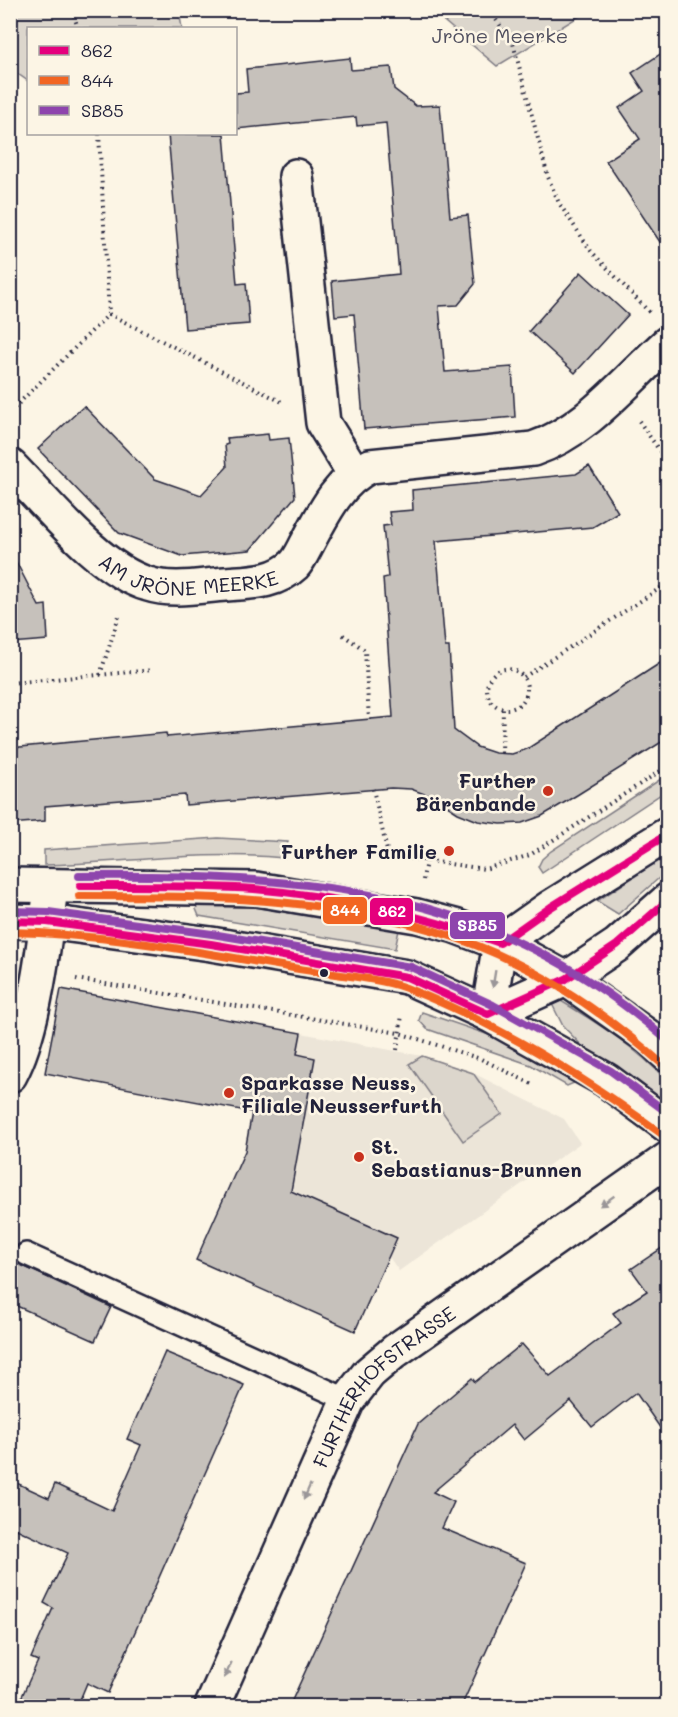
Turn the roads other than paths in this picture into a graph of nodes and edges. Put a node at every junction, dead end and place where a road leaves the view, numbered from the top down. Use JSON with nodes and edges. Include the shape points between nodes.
{"nodes":[{"id":1,"x":296,"y":176,"type":"dead end"},
{"id":2,"x":668,"y":343,"type":"edge"},
{"id":3,"x":10,"y":466,"type":"edge"},
{"id":4,"x":354,"y":473,"type":"junction"},
{"id":5,"x":668,"y":834,"type":"edge"},
{"id":6,"x":10,"y":885,"type":"edge"},
{"id":7,"x":51,"y":886,"type":"junction"},
{"id":8,"x":668,"y":900,"type":"edge"},
{"id":9,"x":10,"y":921,"type":"edge"},
{"id":10,"x":47,"y":922,"type":"junction"},
{"id":11,"x":500,"y":944,"type":"junction"},
{"id":12,"x":566,"y":979,"type":"junction"},
{"id":13,"x":488,"y":1014,"type":"junction"},
{"id":14,"x":668,"y":1055,"type":"edge"},
{"id":15,"x":10,"y":1075,"type":"edge"},
{"id":16,"x":668,"y":1126,"type":"edge"},
{"id":17,"x":668,"y":1160,"type":"edge"},
{"id":18,"x":26,"y":1254,"type":"dead end"},
{"id":19,"x":348,"y":1400,"type":"junction"},
{"id":20,"x":212,"y":1707,"type":"edge"}],
"edges":[{"from":1,"to":4,"type":"street","via":[[324,423]]},
{"from":2,"to":4,"type":"street","via":[[576,429],[555,442],[533,449],[370,466]]},
{"from":3,"to":4,"type":"street","name":"AM JRÖNE MEERKE","via":[[108,564],[149,585],[172,588],[266,580],[284,574],[297,563],[330,502]]},
{"from":5,"to":11,"type":"street","via":[[550,907]]},
{"from":6,"to":7,"type":"street"},
{"from":7,"to":10,"type":"street"},
{"from":7,"to":11,"type":"street","via":[[256,889],[417,916]]},
{"from":8,"to":12,"type":"street","via":[[617,945]]},
{"from":9,"to":10,"type":"street"},
{"from":10,"to":13,"type":"street","via":[[211,944],[407,977]]},
{"from":10,"to":15,"type":"street","via":[[27,1026]]},
{"from":11,"to":12,"type":"street"},
{"from":11,"to":13,"type":"street","one_way":true},
{"from":12,"to":13,"type":"street"},
{"from":12,"to":14,"type":"street"},
{"from":13,"to":16,"type":"street","via":[[606,1080]]},
{"from":17,"to":19,"type":"street","name":"FURTHERHOFSTRASSE","one_way":true,"via":[[395,1351],[369,1373]]},
{"from":18,"to":19,"type":"lane"},
{"from":19,"to":20,"type":"street","name":"FURTHERHOFSTRASSE","one_way":true}]}
